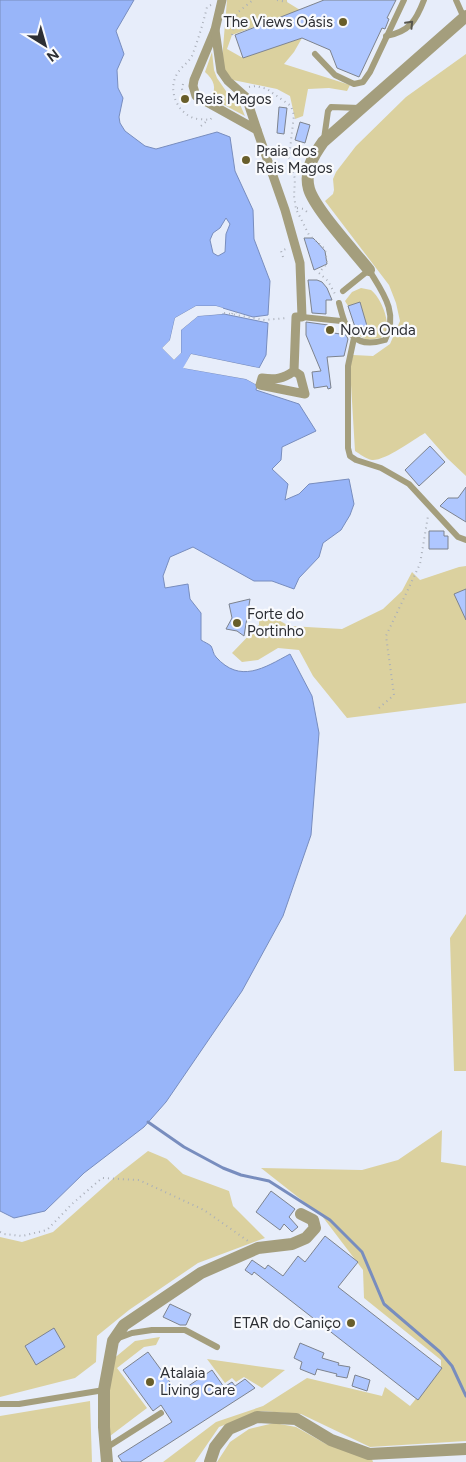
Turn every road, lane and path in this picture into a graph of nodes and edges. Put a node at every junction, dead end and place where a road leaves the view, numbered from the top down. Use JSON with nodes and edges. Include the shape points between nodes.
{"nodes":[{"id":1,"x":213,"y":0,"type":"edge"},
{"id":2,"x":222,"y":0,"type":"edge"},
{"id":3,"x":254,"y":0,"type":"edge"},
{"id":4,"x":277,"y":0,"type":"edge"},
{"id":5,"x":404,"y":0,"type":"edge"},
{"id":6,"x":424,"y":0,"type":"edge"},
{"id":7,"x":456,"y":0,"type":"edge"},
{"id":8,"x":287,"y":2,"type":"dead end"},
{"id":9,"x":465,"y":17,"type":"edge"},
{"id":10,"x":215,"y":30,"type":"junction"},
{"id":11,"x":232,"y":35,"type":"dead end"},
{"id":12,"x":386,"y":36,"type":"junction"},
{"id":13,"x":315,"y":54,"type":"dead end"},
{"id":14,"x":237,"y":89,"type":"junction"},
{"id":15,"x":361,"y":108,"type":"junction"},
{"id":16,"x":201,"y":126,"type":"dead end"},
{"id":17,"x":257,"y":130,"type":"junction"},
{"id":18,"x":323,"y":142,"type":"junction"},
{"id":19,"x":296,"y":208,"type":"junction"},
{"id":20,"x":293,"y":212,"type":"dead end"},
{"id":21,"x":311,"y":216,"type":"dead end"},
{"id":22,"x":288,"y":248,"type":"dead end"},
{"id":23,"x":283,"y":257,"type":"dead end"},
{"id":24,"x":369,"y":270,"type":"junction"},
{"id":25,"x":343,"y":291,"type":"dead end"},
{"id":26,"x":339,"y":303,"type":"joint"},
{"id":27,"x":224,"y":313,"type":"dead end"},
{"id":28,"x":241,"y":313,"type":"dead end"},
{"id":29,"x":232,"y":314,"type":"junction"},
{"id":30,"x":299,"y":317,"type":"junction"},
{"id":31,"x":344,"y":323,"type":"junction"},
{"id":32,"x":354,"y":338,"type":"junction"},
{"id":33,"x":294,"y":371,"type":"junction"},
{"id":34,"x":429,"y":506,"type":"junction"},
{"id":35,"x":466,"y":540,"type":"edge"},
{"id":36,"x":379,"y":708,"type":"dead end"},
{"id":37,"x":301,"y":1214,"type":"dead end"},
{"id":38,"x":0,"y":1232,"type":"edge"},
{"id":39,"x":258,"y":1248,"type":"junction"},
{"id":40,"x":113,"y":1341,"type":"junction"},
{"id":41,"x":217,"y":1347,"type":"dead end"},
{"id":42,"x":104,"y":1390,"type":"junction"},
{"id":43,"x":0,"y":1404,"type":"edge"},
{"id":44,"x":161,"y":1413,"type":"dead end"},
{"id":45,"x":106,"y":1448,"type":"junction"},
{"id":46,"x":466,"y":1449,"type":"edge"},
{"id":47,"x":107,"y":1462,"type":"edge"},
{"id":48,"x":210,"y":1462,"type":"edge"}],
"edges":[{"from":1,"to":16,"type":"path","via":[[207,8],[191,59],[176,74],[173,88],[179,108],[190,117],[209,120]]},
{"from":2,"to":10,"type":"street"},
{"from":3,"to":11,"type":"path","via":[[237,13]]},
{"from":4,"to":8,"type":"path"},
{"from":5,"to":12,"type":"lane"},
{"from":12,"to":6,"type":"lane","one_way":true,"via":[[398,34],[412,24]]},
{"from":7,"to":9,"type":"lane"},
{"from":9,"to":15,"type":"street"},
{"from":10,"to":14,"type":"street","via":[[221,71]]},
{"from":10,"to":17,"type":"street","via":[[194,80],[196,96]]},
{"from":12,"to":13,"type":"lane","via":[[370,72],[358,84],[335,76]]},
{"from":14,"to":17,"type":"street","via":[[246,97]]},
{"from":14,"to":19,"type":"path","via":[[256,86],[267,89],[291,106],[294,116],[289,158],[295,179]]},
{"from":15,"to":18,"type":"street"},
{"from":15,"to":18,"type":"lane","via":[[331,107]]},
{"from":17,"to":30,"type":"street","via":[[300,263]]},
{"from":18,"to":24,"type":"street","via":[[312,158],[309,188],[316,202]]},
{"from":19,"to":20,"type":"path"},
{"from":19,"to":21,"type":"path","via":[[304,209]]},
{"from":19,"to":26,"type":"path","via":[[309,235],[325,249],[327,263],[319,273],[328,281]]},
{"from":22,"to":23,"type":"path","via":[[281,251]]},
{"from":24,"to":25,"type":"lane"},
{"from":24,"to":32,"type":"lane","via":[[388,305],[390,330],[385,340],[372,344]]},
{"from":26,"to":31,"type":"lane"},
{"from":27,"to":29,"type":"path"},
{"from":28,"to":29,"type":"path"},
{"from":29,"to":30,"type":"path","via":[[265,320]]},
{"from":30,"to":31,"type":"lane"},
{"from":30,"to":33,"type":"street"},
{"from":31,"to":32,"type":"lane"},
{"from":32,"to":34,"type":"lane","via":[[348,366],[350,456],[409,484]]},
{"from":33,"to":33,"type":"street","via":[[300,375],[305,394],[260,385],[262,378],[276,380]]},
{"from":34,"to":35,"type":"lane","via":[[458,537]]},
{"from":34,"to":36,"type":"path","via":[[420,564],[386,636],[394,695]]},
{"from":37,"to":39,"type":"street","via":[[313,1220],[314,1228],[306,1238],[292,1244]]},
{"from":38,"to":39,"type":"path","via":[[22,1236],[47,1230],[102,1178],[139,1180],[204,1210]]},
{"from":39,"to":40,"type":"street","via":[[201,1273],[124,1325]]},
{"from":40,"to":41,"type":"lane","via":[[132,1333],[185,1330]]},
{"from":40,"to":42,"type":"street"},
{"from":42,"to":43,"type":"lane","via":[[19,1404]]},
{"from":42,"to":45,"type":"street"},
{"from":44,"to":45,"type":"lane"},
{"from":45,"to":47,"type":"street"},
{"from":46,"to":48,"type":"street","via":[[369,1454],[331,1440],[296,1419],[257,1417],[229,1429],[215,1448]]}]}
